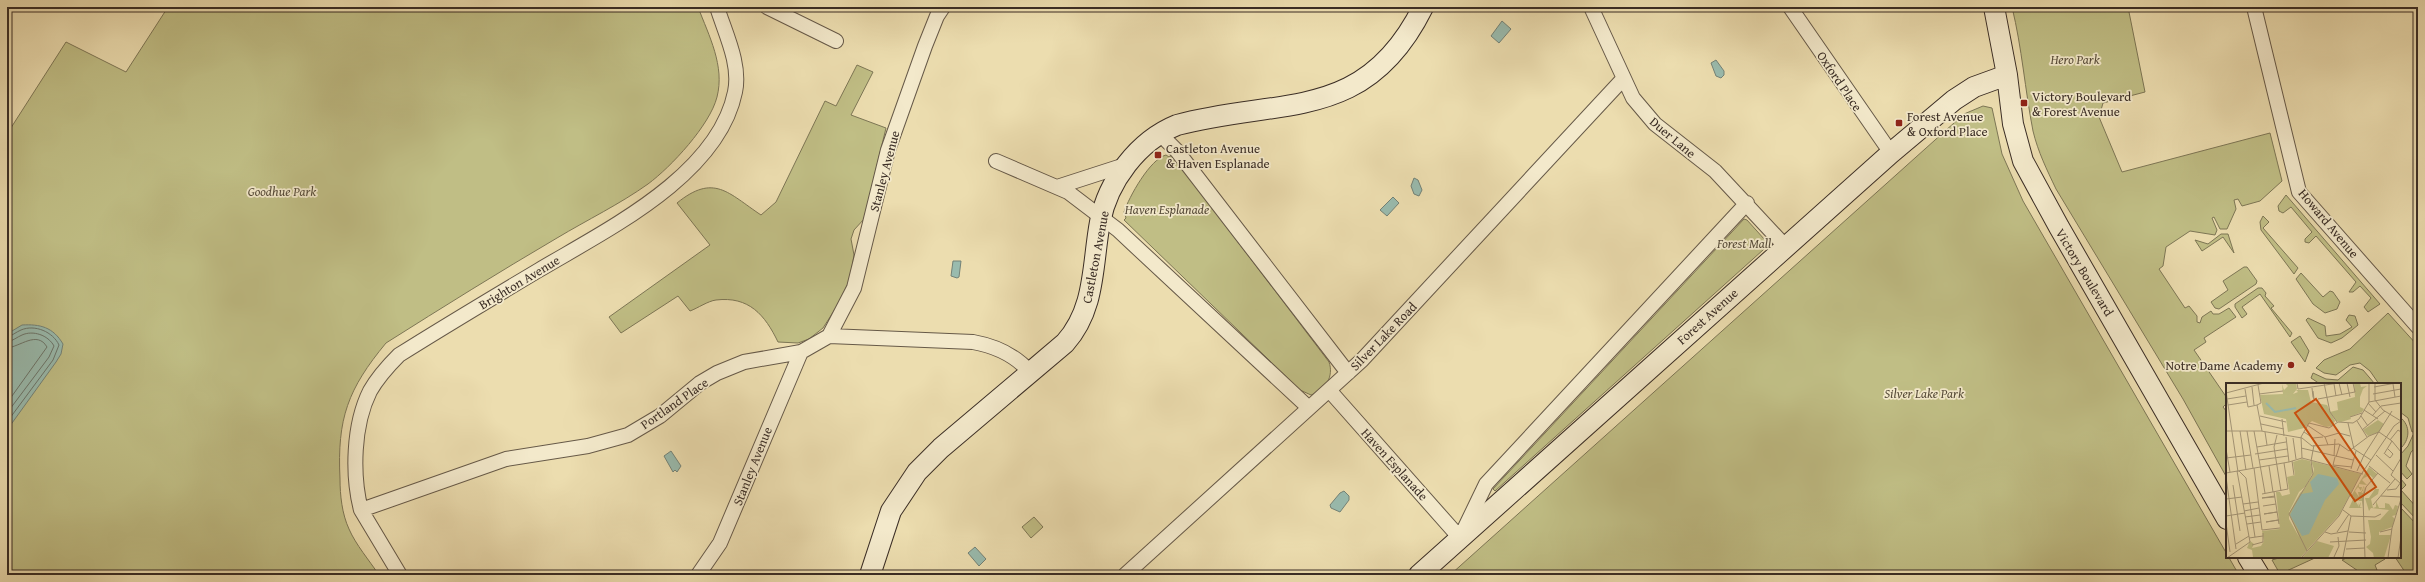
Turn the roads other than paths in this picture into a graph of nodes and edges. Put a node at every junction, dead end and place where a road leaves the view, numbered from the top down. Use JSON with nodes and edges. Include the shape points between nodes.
{"nodes":[{"id":1,"x":717,"y":7,"type":"edge"},
{"id":2,"x":767,"y":7,"type":"edge"},
{"id":3,"x":943,"y":7,"type":"edge"},
{"id":4,"x":1423,"y":7,"type":"edge"},
{"id":5,"x":1592,"y":7,"type":"edge"},
{"id":6,"x":1790,"y":7,"type":"edge"},
{"id":7,"x":1994,"y":7,"type":"edge"},
{"id":8,"x":2254,"y":7,"type":"edge"},
{"id":9,"x":836,"y":41,"type":"dead end"},
{"id":10,"x":2007,"y":75,"type":"junction"},
{"id":11,"x":1623,"y":79,"type":"junction"},
{"id":12,"x":1160,"y":134,"type":"junction"},
{"id":13,"x":1891,"y":153,"type":"junction"},
{"id":14,"x":996,"y":161,"type":"dead end"},
{"id":15,"x":1128,"y":164,"type":"junction"},
{"id":16,"x":1057,"y":187,"type":"junction"},
{"id":17,"x":1747,"y":203,"type":"junction"},
{"id":18,"x":1102,"y":216,"type":"junction"},
{"id":19,"x":1785,"y":246,"type":"junction"},
{"id":20,"x":2418,"y":327,"type":"edge"},
{"id":21,"x":830,"y":336,"type":"junction"},
{"id":22,"x":801,"y":352,"type":"junction"},
{"id":23,"x":1030,"y":372,"type":"junction"},
{"id":24,"x":1348,"y":372,"type":"junction"},
{"id":25,"x":1329,"y":390,"type":"junction"},
{"id":26,"x":1310,"y":408,"type":"junction"},
{"id":27,"x":361,"y":510,"type":"junction"},
{"id":28,"x":2226,"y":517,"type":"edge"},
{"id":29,"x":1460,"y":538,"type":"junction"},
{"id":30,"x":2249,"y":558,"type":"edge"},
{"id":31,"x":400,"y":575,"type":"edge"},
{"id":32,"x":698,"y":575,"type":"edge"},
{"id":33,"x":870,"y":575,"type":"edge"},
{"id":34,"x":1125,"y":575,"type":"edge"},
{"id":35,"x":1419,"y":575,"type":"edge"},
{"id":36,"x":2259,"y":575,"type":"edge"}],
"edges":[{"from":1,"to":27,"type":"street","name":"Brighton Avenue","via":[[737,72],[731,109],[715,139],[671,186],[650,203],[398,355],[382,372],[370,392],[363,415],[355,449]]},
{"from":2,"to":9,"type":"street"},
{"from":3,"to":21,"type":"street","name":"Stanley Avenue","via":[[925,46],[888,150],[854,288]]},
{"from":4,"to":12,"type":"main road","name":"Castleton Avenue","via":[[1405,36],[1384,61],[1364,79],[1343,92],[1312,102],[1182,124]]},
{"from":5,"to":11,"type":"street","name":"Duer Lane"},
{"from":6,"to":13,"type":"street","name":"Oxford Place"},
{"from":7,"to":10,"type":"main road","name":"Victory Boulevard"},
{"from":8,"to":20,"type":"street","name":"Howard Avenue","via":[[2299,192]]},
{"from":10,"to":13,"type":"main road","name":"Forest Avenue","via":[[1974,87],[1954,100]]},
{"from":10,"to":28,"type":"main road","name":"Victory Boulevard","via":[[2013,124],[2023,161]]},
{"from":11,"to":17,"type":"street","name":"Duer Lane","via":[[1633,98],[1655,124],[1715,171]]},
{"from":11,"to":24,"type":"street","name":"Silver Lake Road"},
{"from":12,"to":15,"type":"main road","name":"Castleton Avenue","via":[[1145,145]]},
{"from":12,"to":24,"type":"street","via":[[1177,151]]},
{"from":13,"to":19,"type":"main road","name":"Forest Avenue"},
{"from":14,"to":16,"type":"street"},
{"from":15,"to":16,"type":"street"},
{"from":15,"to":18,"type":"main road","name":"Castleton Avenue","via":[[1112,188]]},
{"from":16,"to":18,"type":"street","via":[[1079,198]]},
{"from":17,"to":19,"type":"street","name":"Duer Lane"},
{"from":17,"to":29,"type":"street","via":[[1486,484]]},
{"from":18,"to":23,"type":"main road","name":"Castleton Avenue","via":[[1093,282],[1082,320],[1065,343]]},
{"from":18,"to":26,"type":"street"},
{"from":19,"to":29,"type":"main road","name":"Forest Avenue"},
{"from":21,"to":22,"type":"street","name":"Portland Place"},
{"from":21,"to":23,"type":"street","via":[[973,342],[993,346]]},
{"from":22,"to":27,"type":"street","name":"Portland Place","via":[[744,362],[717,374],[700,383],[660,416],[628,435],[588,446],[506,459]]},
{"from":22,"to":32,"type":"street","name":"Stanley Avenue","via":[[720,543]]},
{"from":23,"to":33,"type":"main road","name":"Castleton Avenue","via":[[940,448],[911,479],[891,511]]},
{"from":24,"to":25,"type":"street","name":"Silver Lake Road"},
{"from":25,"to":26,"type":"street","name":"Silver Lake Road"},
{"from":25,"to":29,"type":"street","name":"Haven Esplanade"},
{"from":26,"to":34,"type":"street","name":"Silver Lake Road"},
{"from":27,"to":31,"type":"street","name":"Brighton Avenue"},
{"from":29,"to":35,"type":"main road","name":"Forest Avenue"},
{"from":30,"to":36,"type":"main road"}]}
